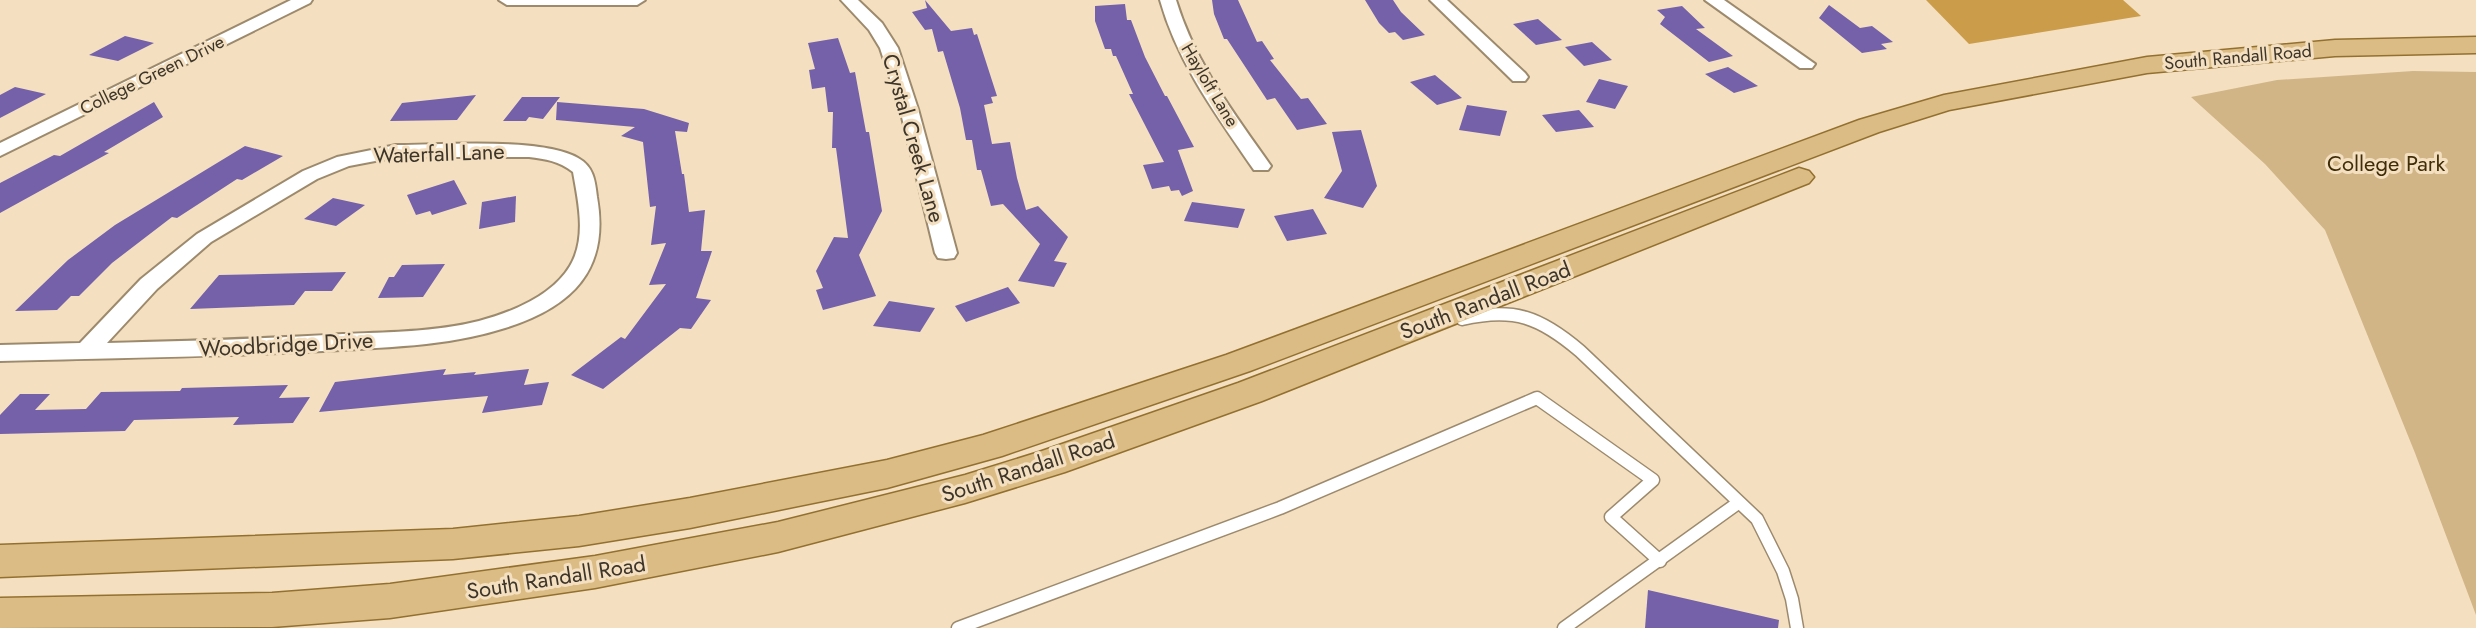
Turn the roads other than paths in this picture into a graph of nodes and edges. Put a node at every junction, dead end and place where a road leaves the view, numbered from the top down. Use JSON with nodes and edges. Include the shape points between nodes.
{"nodes":[{"id":1,"x":304,"y":0,"type":"edge"},
{"id":2,"x":507,"y":0,"type":"edge"},
{"id":3,"x":617,"y":0,"type":"edge"},
{"id":4,"x":637,"y":0,"type":"edge"},
{"id":5,"x":849,"y":0,"type":"edge"},
{"id":6,"x":1168,"y":0,"type":"edge"},
{"id":7,"x":1438,"y":0,"type":"edge"},
{"id":8,"x":1713,"y":0,"type":"edge"},
{"id":9,"x":2476,"y":45,"type":"edge"},
{"id":10,"x":1806,"y":64,"type":"dead end"},
{"id":11,"x":1519,"y":77,"type":"dead end"},
{"id":12,"x":2003,"y":94,"type":"junction"},
{"id":13,"x":0,"y":150,"type":"edge"},
{"id":14,"x":1261,"y":166,"type":"dead end"},
{"id":15,"x":946,"y":253,"type":"dead end"},
{"id":16,"x":561,"y":289,"type":"joint"},
{"id":17,"x":1369,"y":346,"type":"junction"},
{"id":18,"x":87,"y":351,"type":"junction"},
{"id":19,"x":0,"y":353,"type":"edge"},
{"id":20,"x":1738,"y":503,"type":"junction"},
{"id":21,"x":0,"y":561,"type":"edge"},
{"id":22,"x":1660,"y":561,"type":"junction"},
{"id":23,"x":273,"y":610,"type":"junction"},
{"id":24,"x":0,"y":615,"type":"edge"},
{"id":25,"x":43,"y":621,"type":"edge"},
{"id":26,"x":235,"y":628,"type":"edge"},
{"id":27,"x":958,"y":628,"type":"edge"},
{"id":28,"x":1564,"y":628,"type":"edge"},
{"id":29,"x":1797,"y":628,"type":"edge"}],
"edges":[{"from":1,"to":13,"type":"street","name":"College Green Drive"},
{"from":2,"to":3,"type":"street"},
{"from":3,"to":4,"type":"street"},
{"from":5,"to":15,"type":"street","name":"Crystal Creek Lane","via":[[890,48]]},
{"from":6,"to":14,"type":"street","name":"Hayloft Lane","via":[[1189,55]]},
{"from":7,"to":11,"type":"street"},
{"from":8,"to":10,"type":"street"},
{"from":9,"to":12,"type":"main road","name":"South Randall Road","via":[[2335,48],[2147,65]]},
{"from":12,"to":17,"type":"main road","name":"South Randall Road","via":[[1961,116]]},
{"from":12,"to":21,"type":"main road","name":"South Randall Road","via":[[1944,104],[1869,126],[1238,363],[989,447],[887,474],[579,531],[453,544]]},
{"from":16,"to":18,"type":"street","name":"Woodbridge Drive","via":[[506,320],[447,333],[275,346]]},
{"from":16,"to":18,"type":"street","name":"Waterfall Lane","via":[[580,268],[589,246],[582,170],[554,154],[529,150],[396,150],[344,161],[310,175],[204,238],[149,284]]},
{"from":17,"to":20,"type":"lane","via":[[1469,317],[1504,313],[1530,316],[1572,344]]},
{"from":17,"to":23,"type":"main road","name":"South Randall Road","via":[[1052,462],[965,489],[778,537],[617,568],[447,593]]},
{"from":18,"to":19,"type":"street","name":"Woodbridge Drive"},
{"from":20,"to":22,"type":"lane"},
{"from":20,"to":29,"type":"lane","via":[[1757,519],[1775,550],[1789,581]]},
{"from":22,"to":27,"type":"lane","via":[[1611,517],[1653,480],[1536,398],[1280,508]]},
{"from":22,"to":28,"type":"lane"},
{"from":23,"to":25,"type":"main road","name":"South Randall Road"},
{"from":23,"to":26,"type":"street"},
{"from":24,"to":25,"type":"main road","name":"South Randall Road"}]}
